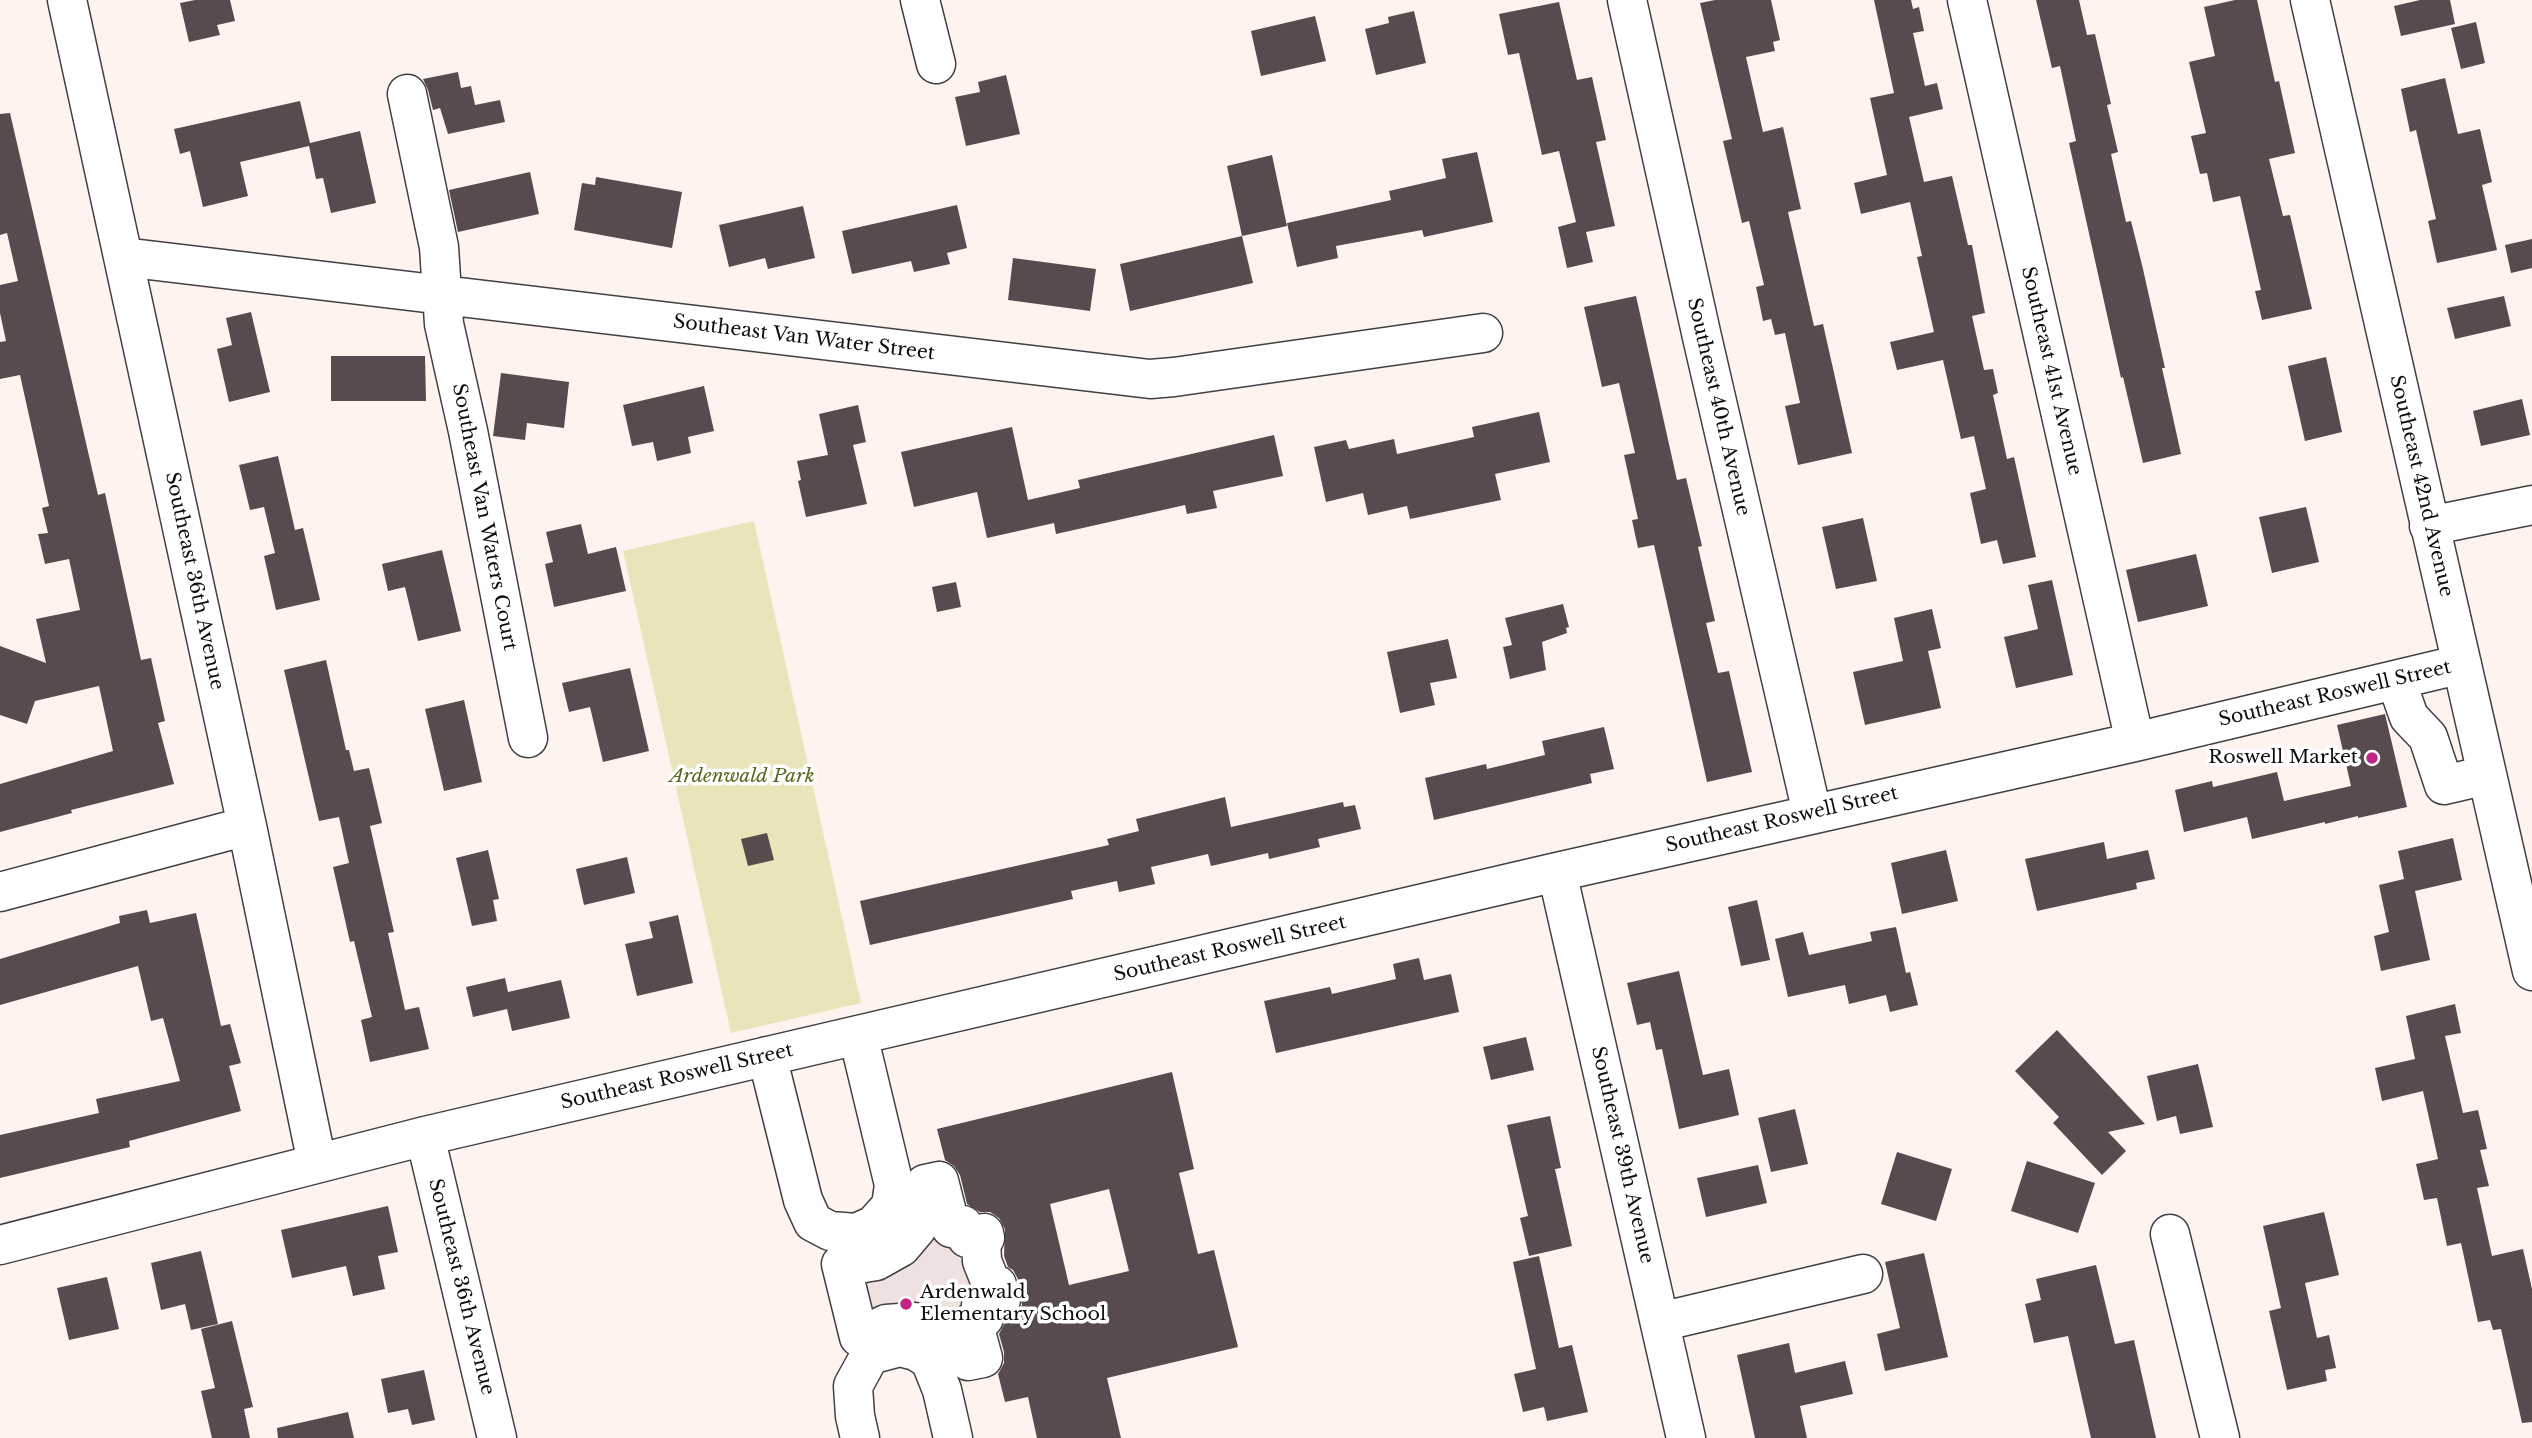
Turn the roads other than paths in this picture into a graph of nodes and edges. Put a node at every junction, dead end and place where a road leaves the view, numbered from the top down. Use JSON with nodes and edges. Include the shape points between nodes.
{"nodes":[{"id":1,"x":67,"y":0,"type":"edge"},
{"id":2,"x":920,"y":0,"type":"edge"},
{"id":3,"x":1627,"y":0,"type":"edge"},
{"id":4,"x":1967,"y":0,"type":"edge"},
{"id":5,"x":2310,"y":0,"type":"edge"},
{"id":6,"x":936,"y":64,"type":"dead end"},
{"id":7,"x":407,"y":94,"type":"dead end"},
{"id":8,"x":124,"y":257,"type":"junction"},
{"id":9,"x":442,"y":295,"type":"junction"},
{"id":10,"x":1483,"y":332,"type":"dead end"},
{"id":11,"x":2532,"y":505,"type":"edge"},
{"id":12,"x":2430,"y":526,"type":"junction"},
{"id":13,"x":2462,"y":664,"type":"junction"},
{"id":14,"x":2396,"y":680,"type":"junction"},
{"id":15,"x":528,"y":738,"type":"dead end"},
{"id":16,"x":2135,"y":741,"type":"junction"},
{"id":17,"x":2487,"y":775,"type":"junction"},
{"id":18,"x":1812,"y":813,"type":"junction"},
{"id":19,"x":247,"y":826,"type":"junction"},
{"id":20,"x":1557,"y":872,"type":"junction"},
{"id":21,"x":0,"y":891,"type":"edge"},
{"id":22,"x":2531,"y":959,"type":"edge"},
{"id":23,"x":858,"y":1035,"type":"junction"},
{"id":24,"x":767,"y":1056,"type":"junction"},
{"id":25,"x":425,"y":1136,"type":"junction"},
{"id":26,"x":317,"y":1163,"type":"junction"},
{"id":27,"x":2170,"y":1234,"type":"dead end"},
{"id":28,"x":0,"y":1245,"type":"edge"},
{"id":29,"x":841,"y":1264,"type":"joint"},
{"id":30,"x":1863,"y":1274,"type":"dead end"},
{"id":31,"x":1660,"y":1322,"type":"junction"},
{"id":32,"x":498,"y":1438,"type":"edge"},
{"id":33,"x":860,"y":1438,"type":"edge"},
{"id":34,"x":953,"y":1438,"type":"edge"},
{"id":35,"x":1686,"y":1438,"type":"edge"},
{"id":36,"x":2220,"y":1438,"type":"edge"}],
"edges":[{"from":1,"to":8,"type":"street","name":"Southeast 36th Avenue"},
{"from":2,"to":6,"type":"street"},
{"from":3,"to":18,"type":"street","name":"Southeast 40th Avenue"},
{"from":4,"to":16,"type":"street","name":"Southeast 41st Avenue"},
{"from":5,"to":12,"type":"street","name":"Southeast 42nd Avenue"},
{"from":7,"to":9,"type":"street","name":"Southeast Van Waters Court","via":[[439,247]]},
{"from":8,"to":9,"type":"street","name":"Southeast Van Water Street"},
{"from":8,"to":19,"type":"street","name":"Southeast 36th Avenue"},
{"from":9,"to":10,"type":"street","name":"Southeast Van Water Street","via":[[1150,379]]},
{"from":9,"to":15,"type":"street","name":"Southeast Van Waters Court","via":[[444,324]]},
{"from":11,"to":12,"type":"street"},
{"from":12,"to":13,"type":"street","name":"Southeast 42nd Avenue"},
{"from":13,"to":14,"type":"street","name":"Southeast Roswell Street"},
{"from":13,"to":17,"type":"street","name":"Southeast 42nd Avenue"},
{"from":14,"to":16,"type":"street","name":"Southeast Roswell Street"},
{"from":14,"to":17,"type":"street","via":[[2410,716],[2428,737],[2444,785]]},
{"from":16,"to":18,"type":"street","name":"Southeast Roswell Street"},
{"from":17,"to":22,"type":"street","name":"Southeast 42nd Avenue"},
{"from":18,"to":20,"type":"street","name":"Southeast Roswell Street"},
{"from":19,"to":21,"type":"street"},
{"from":19,"to":26,"type":"street","name":"Southeast 36th Avenue"},
{"from":20,"to":23,"type":"street","name":"Southeast Roswell Street"},
{"from":20,"to":31,"type":"street","name":"Southeast 39th Avenue"},
{"from":23,"to":24,"type":"street","name":"Southeast Roswell Street"},
{"from":23,"to":24,"type":"street","via":[[894,1185],[891,1206],[874,1225],[856,1233],[830,1231],[813,1222],[803,1200]]},
{"from":24,"to":25,"type":"street","name":"Southeast Roswell Street"},
{"from":25,"to":26,"type":"street","name":"Southeast Roswell Street"},
{"from":25,"to":32,"type":"street","name":"Southeast 36th Avenue"},
{"from":26,"to":28,"type":"street","name":"Southeast Roswell Street"},
{"from":27,"to":36,"type":"street"},
{"from":29,"to":29,"type":"street","via":[[859,1336],[886,1324],[914,1322],[946,1336],[968,1361],[983,1358],[973,1321],[984,1318],[981,1305],[1001,1300],[982,1261],[984,1233],[967,1238],[963,1225],[951,1228],[939,1181],[925,1184],[921,1218],[901,1247],[876,1261]]},
{"from":30,"to":31,"type":"street"},
{"from":31,"to":35,"type":"street","name":"Southeast 39th Avenue"},
{"from":33,"to":34,"type":"street","via":[[853,1386],[870,1355],[900,1347],[930,1360]]}]}
